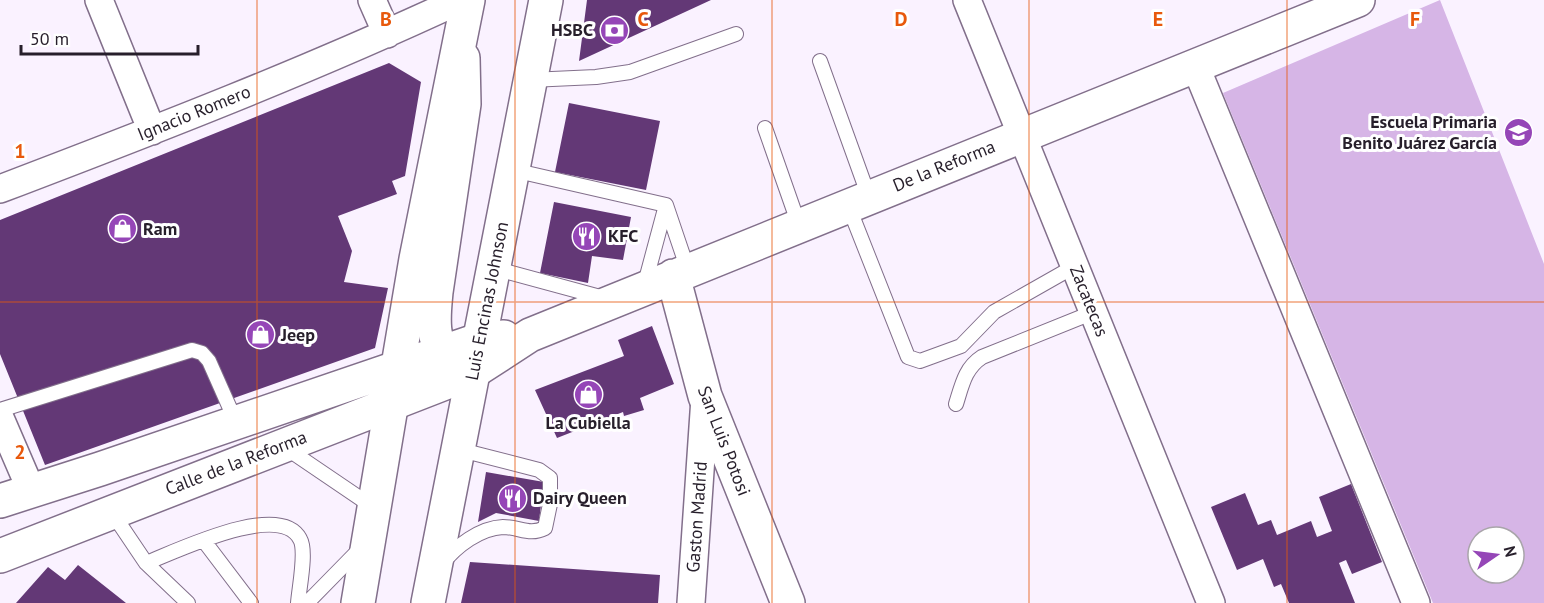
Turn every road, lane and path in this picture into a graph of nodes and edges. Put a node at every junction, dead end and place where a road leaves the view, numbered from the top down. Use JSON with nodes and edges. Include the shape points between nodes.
{"nodes":[{"id":1,"x":99,"y":0,"type":"edge"},
{"id":2,"x":372,"y":0,"type":"edge"},
{"id":3,"x":546,"y":0,"type":"edge"},
{"id":4,"x":967,"y":0,"type":"edge"},
{"id":5,"x":1358,"y":0,"type":"edge"},
{"id":6,"x":464,"y":9,"type":"edge"},
{"id":7,"x":387,"y":34,"type":"junction"},
{"id":8,"x":736,"y":34,"type":"dead end"},
{"id":9,"x":820,"y":62,"type":"dead end"},
{"id":10,"x":1196,"y":65,"type":"junction"},
{"id":11,"x":530,"y":80,"type":"junction"},
{"id":12,"x":765,"y":128,"type":"dead end"},
{"id":13,"x":152,"y":131,"type":"junction"},
{"id":14,"x":1022,"y":134,"type":"junction"},
{"id":15,"x":513,"y":169,"type":"junction"},
{"id":16,"x":0,"y":189,"type":"edge"},
{"id":17,"x":859,"y":201,"type":"junction"},
{"id":18,"x":666,"y":205,"type":"junction"},
{"id":19,"x":799,"y":225,"type":"junction"},
{"id":20,"x":1075,"y":266,"type":"junction"},
{"id":21,"x":493,"y":268,"type":"junction"},
{"id":22,"x":668,"y":278,"type":"junction"},
{"id":23,"x":612,"y":300,"type":"junction"},
{"id":24,"x":1094,"y":312,"type":"junction"},
{"id":25,"x":444,"y":351,"type":"junction"},
{"id":26,"x":477,"y":354,"type":"junction"},
{"id":27,"x":397,"y":366,"type":"junction"},
{"id":28,"x":705,"y":396,"type":"junction"},
{"id":29,"x":390,"y":404,"type":"junction"},
{"id":30,"x":956,"y":404,"type":"dead end"},
{"id":31,"x":0,"y":410,"type":"edge"},
{"id":32,"x":0,"y":418,"type":"edge"},
{"id":33,"x":236,"y":422,"type":"junction"},
{"id":34,"x":282,"y":445,"type":"junction"},
{"id":35,"x":456,"y":449,"type":"junction"},
{"id":36,"x":31,"y":490,"type":"junction"},
{"id":37,"x":0,"y":501,"type":"edge"},
{"id":38,"x":373,"y":507,"type":"junction"},
{"id":39,"x":111,"y":511,"type":"junction"},
{"id":40,"x":204,"y":541,"type":"junction"},
{"id":41,"x":367,"y":542,"type":"junction"},
{"id":42,"x":0,"y":556,"type":"edge"},
{"id":43,"x":146,"y":563,"type":"junction"},
{"id":44,"x":430,"y":590,"type":"edge"},
{"id":45,"x":357,"y":602,"type":"edge"},
{"id":46,"x":188,"y":603,"type":"edge"},
{"id":47,"x":251,"y":603,"type":"edge"},
{"id":48,"x":298,"y":603,"type":"edge"},
{"id":49,"x":307,"y":603,"type":"edge"},
{"id":50,"x":691,"y":603,"type":"edge"},
{"id":51,"x":788,"y":603,"type":"edge"},
{"id":52,"x":1211,"y":603,"type":"edge"},
{"id":53,"x":1416,"y":603,"type":"edge"}],
"edges":[{"from":1,"to":13,"type":"street"},
{"from":2,"to":7,"type":"street"},
{"from":3,"to":11,"type":"main road","name":"Luis Encinas Johnson"},
{"from":4,"to":14,"type":"street","name":"Zacatecas"},
{"from":5,"to":10,"type":"main road","name":"De la Reforma"},
{"from":6,"to":7,"type":"street","name":"Ignacio Romero"},
{"from":6,"to":25,"type":"main road","via":[[464,104],[434,324],[436,340]]},
{"from":6,"to":27,"type":"main road"},
{"from":7,"to":13,"type":"street","name":"Ignacio Romero"},
{"from":8,"to":11,"type":"lane","via":[[630,72]]},
{"from":9,"to":17,"type":"lane"},
{"from":10,"to":14,"type":"main road","name":"De la Reforma"},
{"from":10,"to":53,"type":"street"},
{"from":11,"to":15,"type":"main road","name":"Luis Encinas Johnson"},
{"from":12,"to":19,"type":"lane"},
{"from":13,"to":16,"type":"street","name":"Ignacio Romero"},
{"from":14,"to":17,"type":"main road","name":"De la Reforma"},
{"from":14,"to":20,"type":"street","name":"Zacatecas"},
{"from":15,"to":18,"type":"lane"},
{"from":15,"to":21,"type":"main road","name":"Luis Encinas Johnson"},
{"from":17,"to":19,"type":"main road","name":"De la Reforma"},
{"from":17,"to":20,"type":"lane","via":[[908,357],[915,360],[961,346],[993,312]]},
{"from":18,"to":22,"type":"lane"},
{"from":18,"to":22,"type":"lane"},
{"from":19,"to":22,"type":"main road","name":"De la Reforma"},
{"from":20,"to":24,"type":"street","name":"Zacatecas"},
{"from":21,"to":23,"type":"lane"},
{"from":21,"to":26,"type":"main road","name":"Luis Encinas Johnson"},
{"from":22,"to":23,"type":"main road","name":"De la Reforma"},
{"from":22,"to":28,"type":"main road","name":"San Luis Potosi"},
{"from":23,"to":26,"type":"main road","name":"De la Reforma"},
{"from":24,"to":30,"type":"lane","via":[[974,362]]},
{"from":24,"to":52,"type":"street","name":"Zacatecas"},
{"from":25,"to":26,"type":"main road","via":[[459,356]]},
{"from":25,"to":27,"type":"main road","name":"Calle de la Reforma"},
{"from":26,"to":29,"type":"main road","name":"Calle de la Reforma"},
{"from":26,"to":35,"type":"main road","name":"Luis Encinas Johnson"},
{"from":27,"to":29,"type":"main road"},
{"from":27,"to":33,"type":"main road","name":"Calle de la Reforma"},
{"from":28,"to":50,"type":"street","name":"Gaston Madrid"},
{"from":28,"to":51,"type":"main road","name":"San Luis Potosi"},
{"from":29,"to":34,"type":"main road","name":"Calle de la Reforma"},
{"from":29,"to":38,"type":"main road"},
{"from":31,"to":33,"type":"lane","via":[[192,350],[209,361]]},
{"from":32,"to":36,"type":"street"},
{"from":33,"to":36,"type":"main road","name":"Calle de la Reforma"},
{"from":34,"to":38,"type":"lane"},
{"from":34,"to":39,"type":"main road","name":"Calle de la Reforma"},
{"from":35,"to":44,"type":"main road","name":"Luis Encinas Johnson"},
{"from":35,"to":44,"type":"lane","via":[[539,470],[550,478],[549,518],[545,528],[537,532],[503,527],[483,532],[449,555]]},
{"from":36,"to":37,"type":"main road","name":"Calle de la Reforma"},
{"from":38,"to":41,"type":"main road"},
{"from":39,"to":42,"type":"main road","name":"Calle de la Reforma"},
{"from":39,"to":43,"type":"lane"},
{"from":40,"to":43,"type":"lane"},
{"from":40,"to":47,"type":"lane"},
{"from":40,"to":48,"type":"lane","via":[[260,524],[289,529],[300,538],[303,548]]},
{"from":41,"to":45,"type":"main road"},
{"from":41,"to":49,"type":"lane"},
{"from":43,"to":46,"type":"lane"}]}
